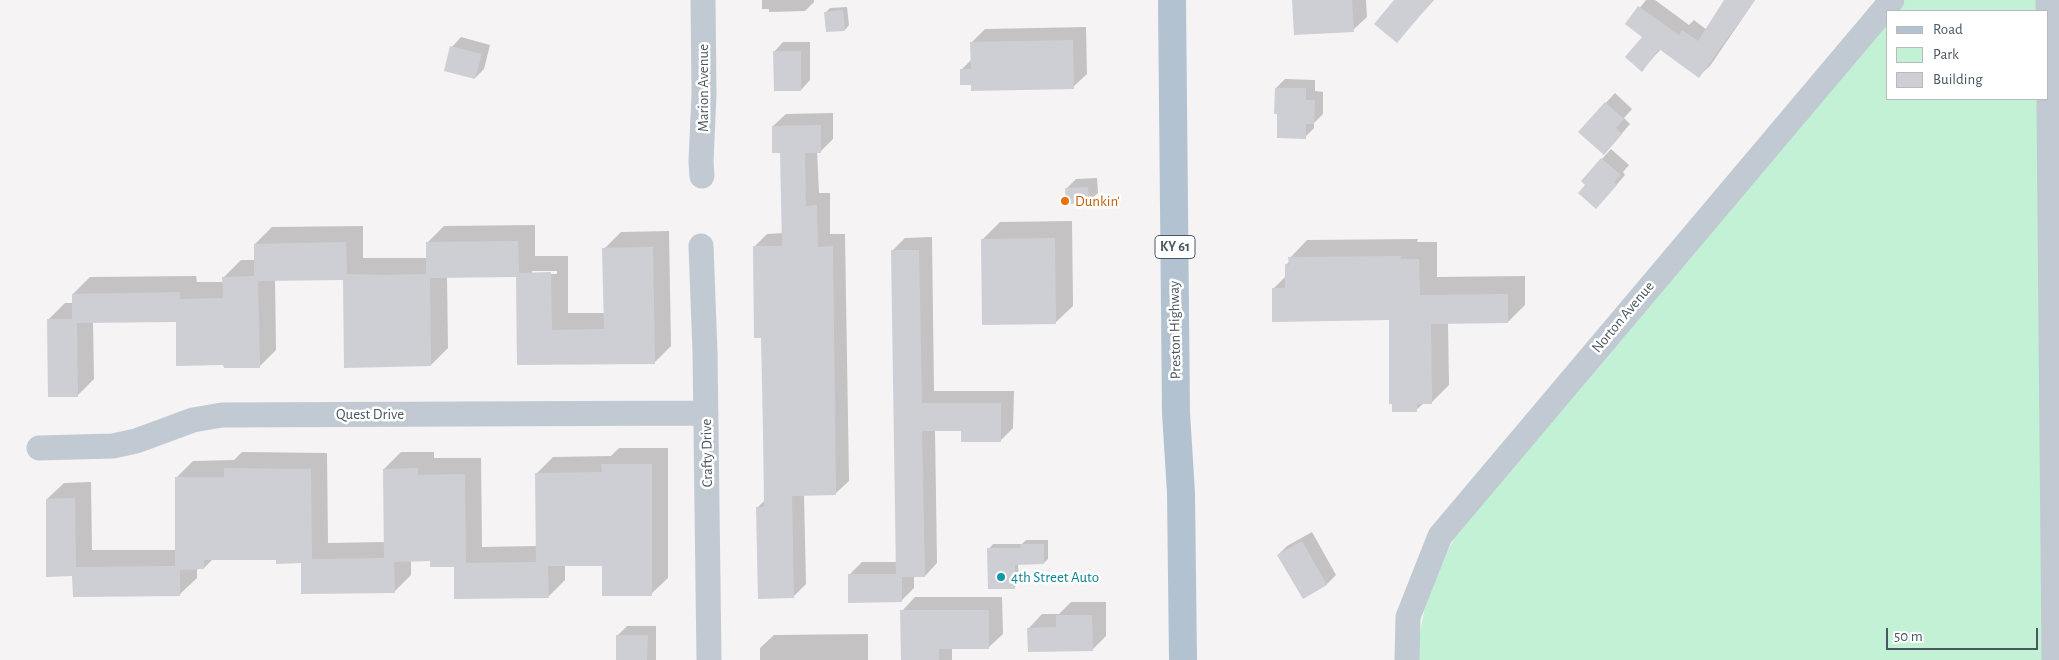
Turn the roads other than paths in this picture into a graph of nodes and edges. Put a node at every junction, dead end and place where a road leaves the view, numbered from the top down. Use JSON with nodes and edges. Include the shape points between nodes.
{"nodes":[{"id":1,"x":703,"y":0,"type":"edge"},
{"id":2,"x":1172,"y":0,"type":"edge"},
{"id":3,"x":1892,"y":0,"type":"edge"},
{"id":4,"x":2049,"y":93,"type":"edge"},
{"id":5,"x":702,"y":176,"type":"dead end"},
{"id":6,"x":701,"y":246,"type":"dead end"},
{"id":7,"x":706,"y":413,"type":"junction"},
{"id":8,"x":39,"y":448,"type":"dead end"},
{"id":9,"x":2055,"y":651,"type":"edge"},
{"id":10,"x":709,"y":660,"type":"edge"},
{"id":11,"x":1183,"y":660,"type":"edge"},
{"id":12,"x":1407,"y":660,"type":"edge"}],
"edges":[{"from":1,"to":5,"type":"street","name":"Marion Avenue"},
{"from":2,"to":11,"type":"main road","name":"Preston Highway","number":"KY 61","via":[[1176,412],[1181,493]]},
{"from":3,"to":12,"type":"street","name":"Norton Avenue","via":[[1440,536],[1408,617]]},
{"from":4,"to":9,"type":"street"},
{"from":6,"to":7,"type":"street","name":"Crafty Drive"},
{"from":7,"to":8,"type":"street","name":"Quest Drive","via":[[222,415],[193,420],[113,446]]},
{"from":7,"to":10,"type":"street","name":"Crafty Drive"}]}
